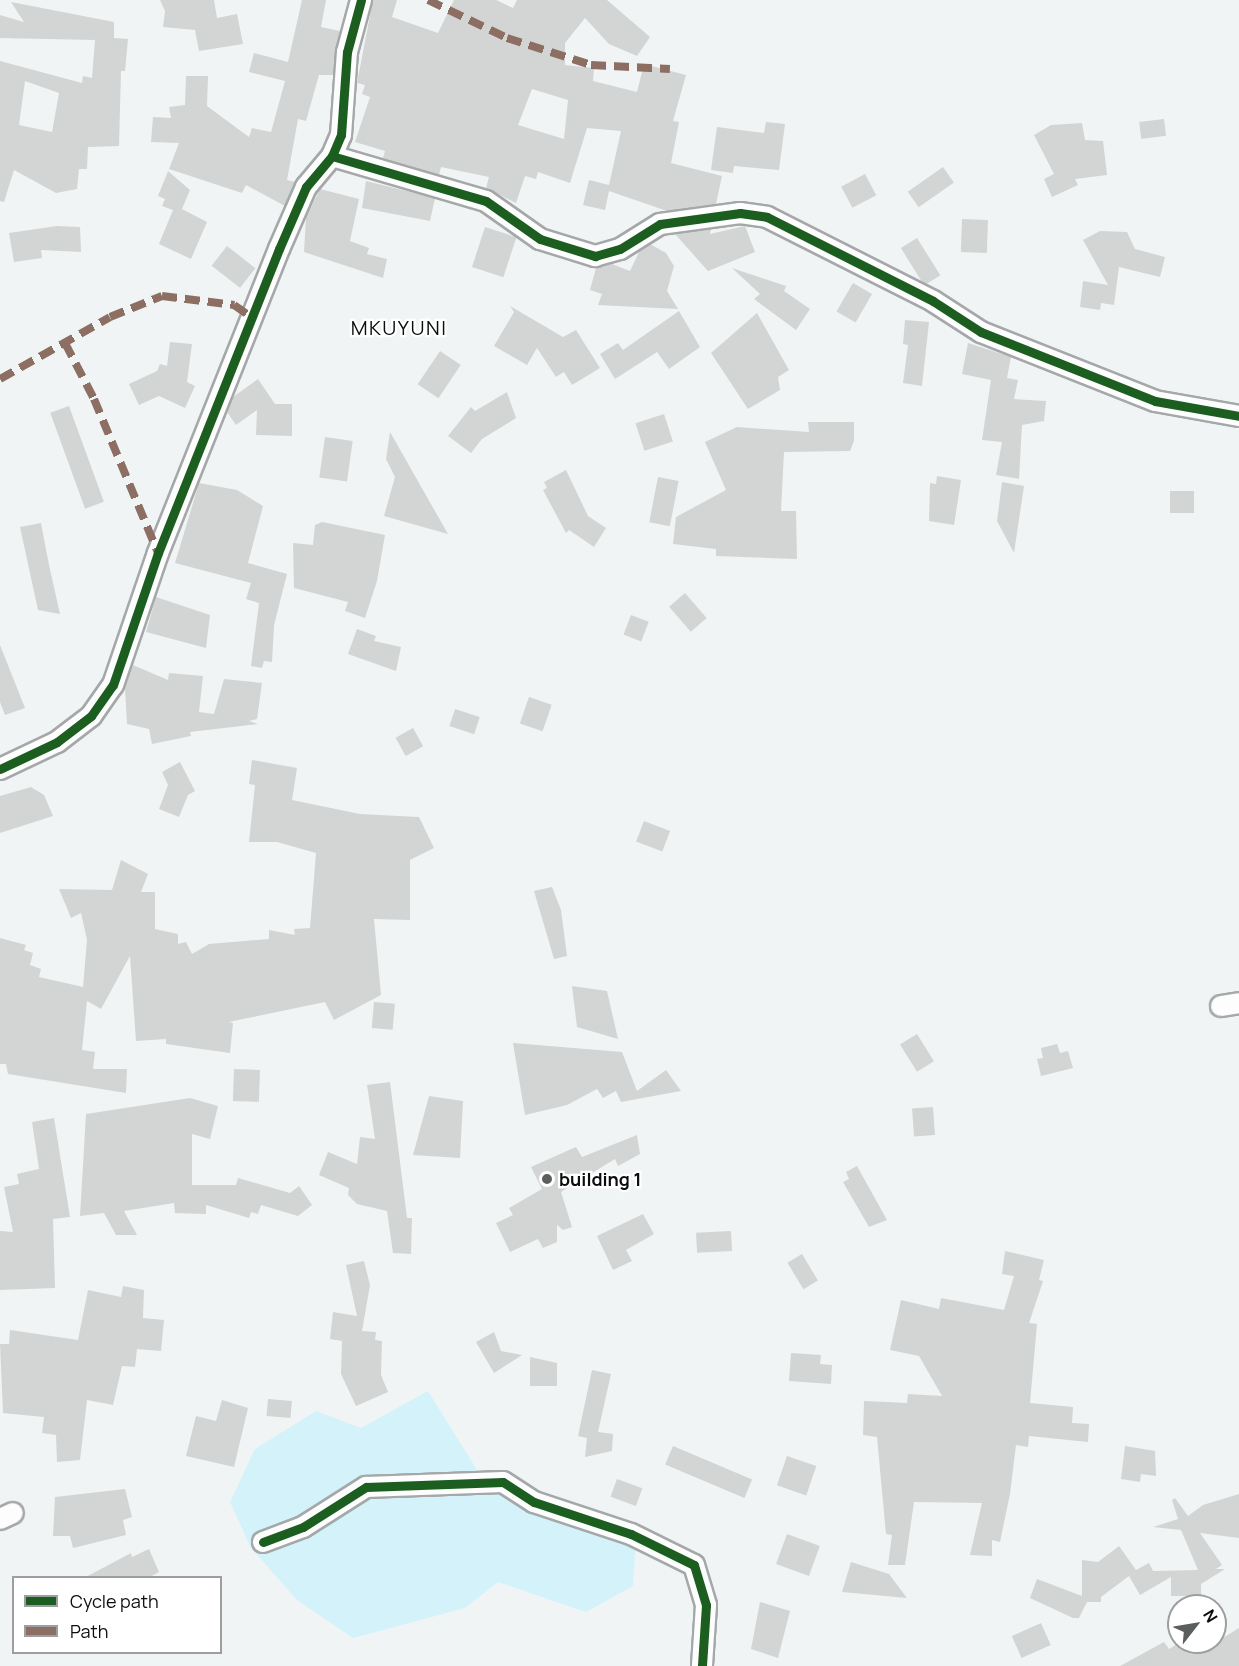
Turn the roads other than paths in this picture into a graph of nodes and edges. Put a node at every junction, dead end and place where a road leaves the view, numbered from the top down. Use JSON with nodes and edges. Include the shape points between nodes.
{"nodes":[{"id":1,"x":361,"y":0,"type":"edge"},
{"id":2,"x":332,"y":156,"type":"junction"},
{"id":3,"x":1239,"y":416,"type":"edge"},
{"id":4,"x":0,"y":769,"type":"edge"},
{"id":5,"x":263,"y":1542,"type":"dead end"},
{"id":6,"x":702,"y":1666,"type":"edge"}],
"edges":[{"from":1,"to":2,"type":"street","via":[[347,52],[340,135]]},
{"from":2,"to":3,"type":"street","via":[[486,201],[540,239],[595,256],[620,249],[660,224],[740,213],[767,217],[933,301],[981,332],[1155,401]]},
{"from":2,"to":4,"type":"street","via":[[306,187],[279,249],[158,553],[113,685],[91,716],[57,742]]},
{"from":5,"to":6,"type":"street","via":[[303,1527],[366,1487],[503,1482],[534,1502],[631,1534],[694,1565],[706,1605]]}]}
